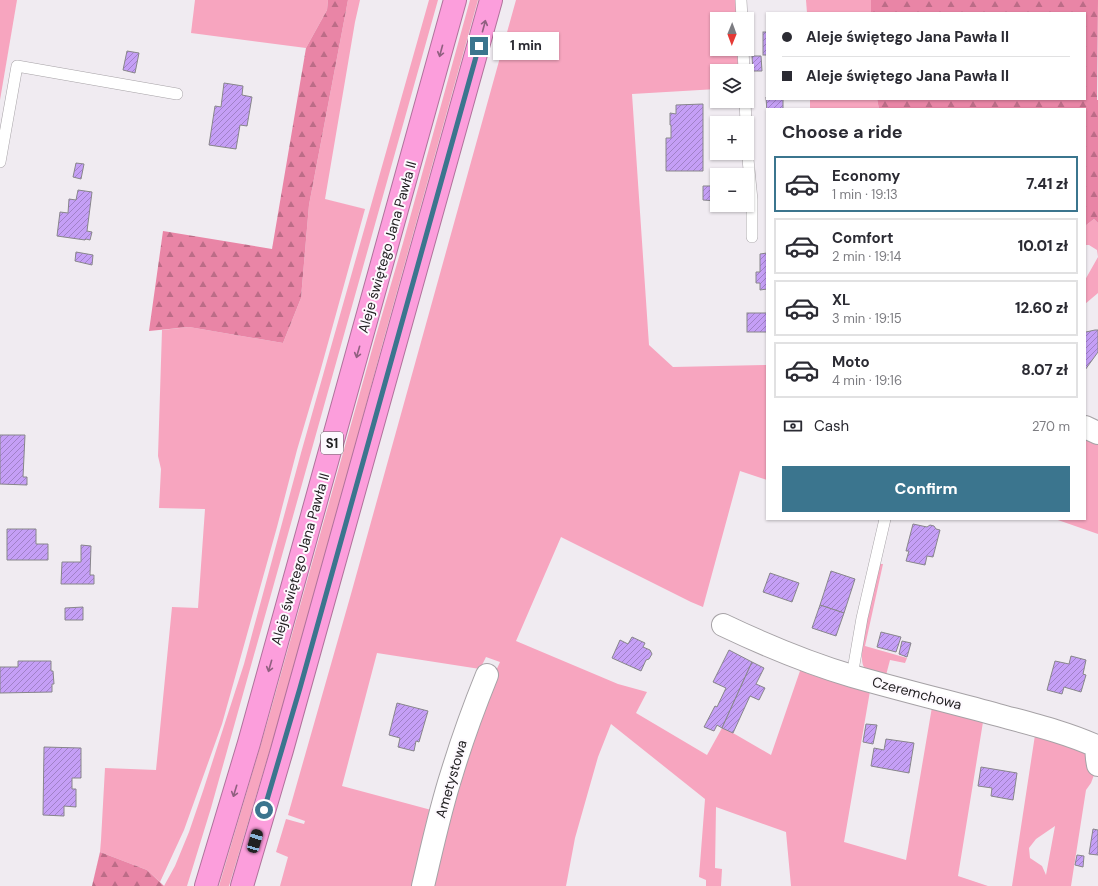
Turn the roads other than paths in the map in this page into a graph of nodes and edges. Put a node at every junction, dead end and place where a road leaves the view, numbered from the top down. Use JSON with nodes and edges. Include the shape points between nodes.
{"nodes":[{"id":1,"x":455,"y":0,"type":"edge"},
{"id":2,"x":491,"y":0,"type":"edge"},
{"id":3,"x":741,"y":0,"type":"edge"},
{"id":4,"x":742,"y":12,"type":"edge"},
{"id":5,"x":177,"y":94,"type":"dead end"},
{"id":6,"x":748,"y":160,"type":"edge"},
{"id":7,"x":0,"y":162,"type":"edge"},
{"id":8,"x":752,"y":237,"type":"dead end"},
{"id":9,"x":1086,"y":427,"type":"edge"},
{"id":10,"x":1098,"y":433,"type":"edge"},
{"id":11,"x":885,"y":520,"type":"edge"},
{"id":12,"x":723,"y":625,"type":"dead end"},
{"id":13,"x":487,"y":675,"type":"dead end"},
{"id":14,"x":852,"y":676,"type":"junction"},
{"id":15,"x":1097,"y":750,"type":"edge"},
{"id":16,"x":206,"y":886,"type":"edge"},
{"id":17,"x":242,"y":886,"type":"edge"},
{"id":18,"x":423,"y":886,"type":"edge"}],
"edges":[{"from":1,"to":16,"type":"highway","name":"Aleje świętego Jana Pawła II","number":"S1","one_way":true,"via":[[249,743]]},
{"from":17,"to":2,"type":"highway","one_way":true,"via":[[285,742]]},
{"from":3,"to":4,"type":"lane"},
{"from":5,"to":7,"type":"lane","via":[[17,66]]},
{"from":6,"to":8,"type":"lane"},
{"from":9,"to":10,"type":"street"},
{"from":11,"to":14,"type":"lane","via":[[862,618]]},
{"from":12,"to":14,"type":"street","name":"Czeremchowa","via":[[819,666]]},
{"from":13,"to":18,"type":"street","name":"Ametystowa","via":[[451,774]]},
{"from":14,"to":15,"type":"street","name":"Czeremchowa","via":[[1042,727],[1081,739]]}]}
